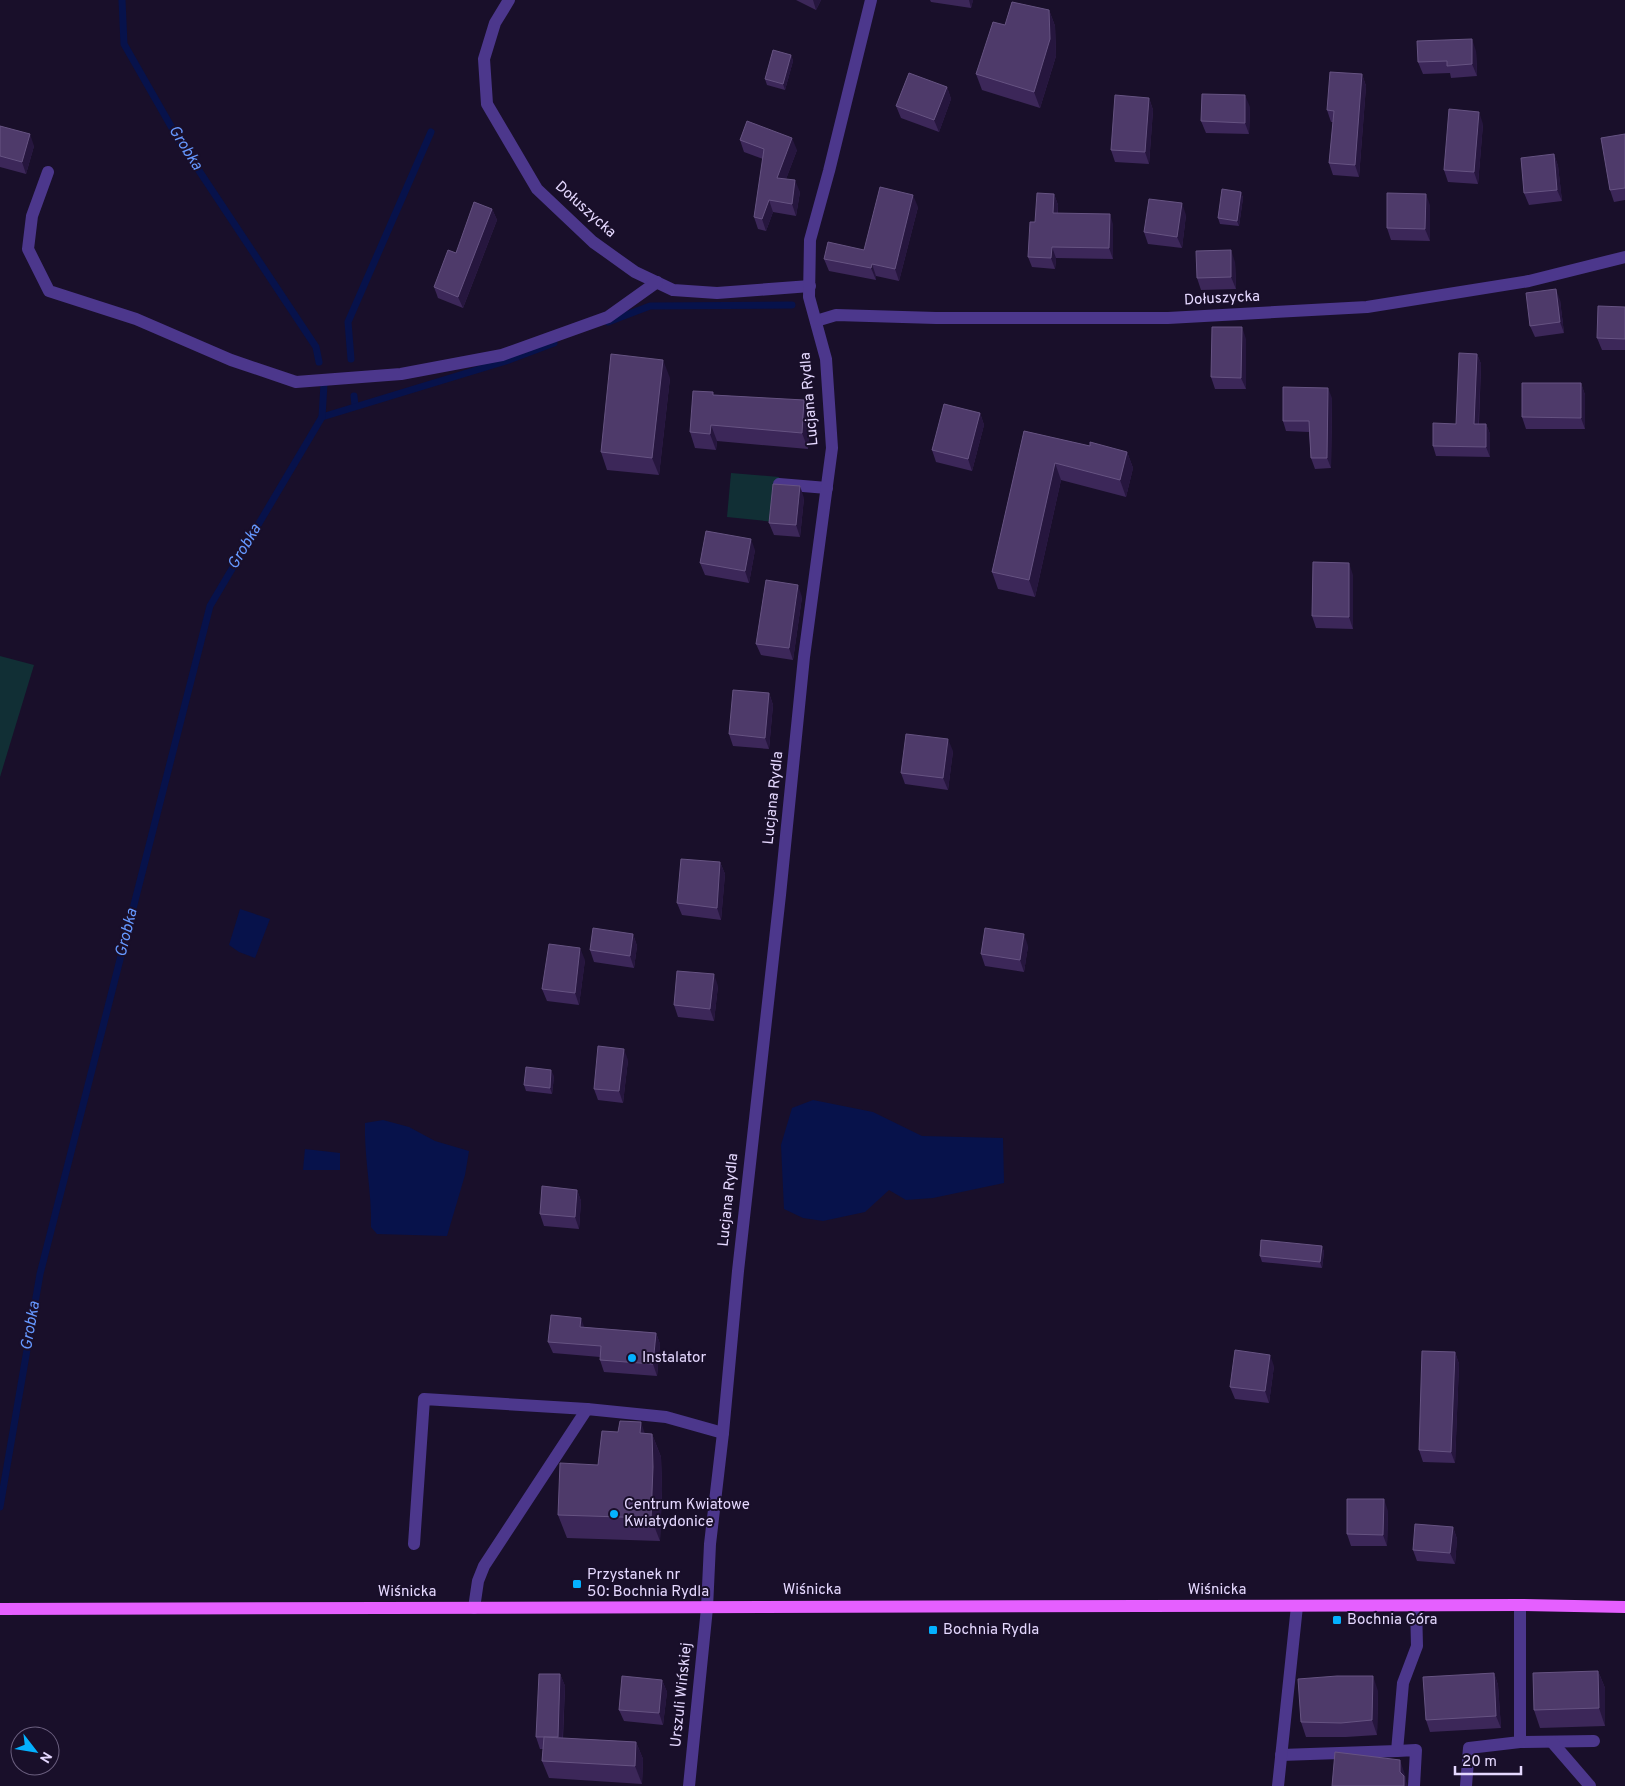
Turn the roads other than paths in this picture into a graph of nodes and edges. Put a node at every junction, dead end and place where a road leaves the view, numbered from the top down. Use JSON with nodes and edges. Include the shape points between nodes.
{"nodes":[{"id":1,"x":508,"y":0,"type":"edge"},
{"id":2,"x":871,"y":0,"type":"edge"},
{"id":3,"x":48,"y":172,"type":"dead end"},
{"id":4,"x":1625,"y":257,"type":"edge"},
{"id":5,"x":657,"y":282,"type":"junction"},
{"id":6,"x":810,"y":286,"type":"junction"},
{"id":7,"x":816,"y":321,"type":"junction"},
{"id":8,"x":778,"y":484,"type":"edge"},
{"id":9,"x":827,"y":488,"type":"junction"},
{"id":10,"x":587,"y":1409,"type":"junction"},
{"id":11,"x":723,"y":1433,"type":"junction"},
{"id":12,"x":414,"y":1544,"type":"dead end"},
{"id":13,"x":1520,"y":1605,"type":"junction"},
{"id":14,"x":1297,"y":1606,"type":"junction"},
{"id":15,"x":1416,"y":1606,"type":"junction"},
{"id":16,"x":1625,"y":1607,"type":"edge"},
{"id":17,"x":474,"y":1608,"type":"junction"},
{"id":18,"x":707,"y":1608,"type":"junction"},
{"id":19,"x":0,"y":1609,"type":"edge"},
{"id":20,"x":1594,"y":1741,"type":"dead end"},
{"id":21,"x":1520,"y":1742,"type":"junction"},
{"id":22,"x":1552,"y":1742,"type":"junction"},
{"id":23,"x":1397,"y":1751,"type":"junction"},
{"id":24,"x":1281,"y":1755,"type":"junction"},
{"id":25,"x":690,"y":1786,"type":"edge"},
{"id":26,"x":1278,"y":1786,"type":"edge"},
{"id":27,"x":1414,"y":1786,"type":"edge"},
{"id":28,"x":1466,"y":1786,"type":"edge"},
{"id":29,"x":1590,"y":1786,"type":"edge"}],
"edges":[{"from":1,"to":5,"type":"street","name":"Dołuszycka","via":[[495,23],[484,58],[487,104],[537,189],[593,242],[635,272]]},
{"from":2,"to":6,"type":"street","name":"Lucjana Rydla","via":[[810,240]]},
{"from":3,"to":5,"type":"street","via":[[32,216],[28,249],[49,291],[136,319],[231,360],[296,382],[401,374],[502,355],[608,317]]},
{"from":4,"to":7,"type":"street","name":"Dołuszycka","via":[[1529,282],[1367,307],[1168,318],[836,315]]},
{"from":5,"to":6,"type":"street","name":"Dołuszycka","via":[[673,290],[717,293]]},
{"from":6,"to":7,"type":"street","name":"Lucjana Rydla"},
{"from":7,"to":9,"type":"street","name":"Lucjana Rydla","via":[[826,359],[832,448]]},
{"from":8,"to":9,"type":"street"},
{"from":9,"to":11,"type":"street","name":"Lucjana Rydla","via":[[804,657]]},
{"from":10,"to":11,"type":"street","via":[[666,1417]]},
{"from":10,"to":12,"type":"street","via":[[424,1399]]},
{"from":10,"to":17,"type":"street","via":[[484,1566]]},
{"from":11,"to":18,"type":"street","name":"Lucjana Rydla","via":[[710,1544]]},
{"from":13,"to":15,"type":"main road","name":"Wiśnicka"},
{"from":13,"to":16,"type":"main road","name":"Wiśnicka"},
{"from":13,"to":21,"type":"street"},
{"from":14,"to":15,"type":"main road","name":"Wiśnicka"},
{"from":14,"to":18,"type":"main road","name":"Wiśnicka"},
{"from":14,"to":24,"type":"street"},
{"from":15,"to":23,"type":"street","via":[[1417,1646],[1402,1683]]},
{"from":17,"to":18,"type":"main road","name":"Wiśnicka"},
{"from":17,"to":19,"type":"main road","name":"Wiśnicka"},
{"from":18,"to":25,"type":"street","name":"Urszuli Wińskiej"},
{"from":20,"to":22,"type":"street"},
{"from":21,"to":22,"type":"street"},
{"from":21,"to":28,"type":"street","via":[[1469,1748]]},
{"from":22,"to":29,"type":"street"},
{"from":23,"to":24,"type":"street"},
{"from":23,"to":27,"type":"street","via":[[1416,1750]]},
{"from":24,"to":26,"type":"street"}]}
